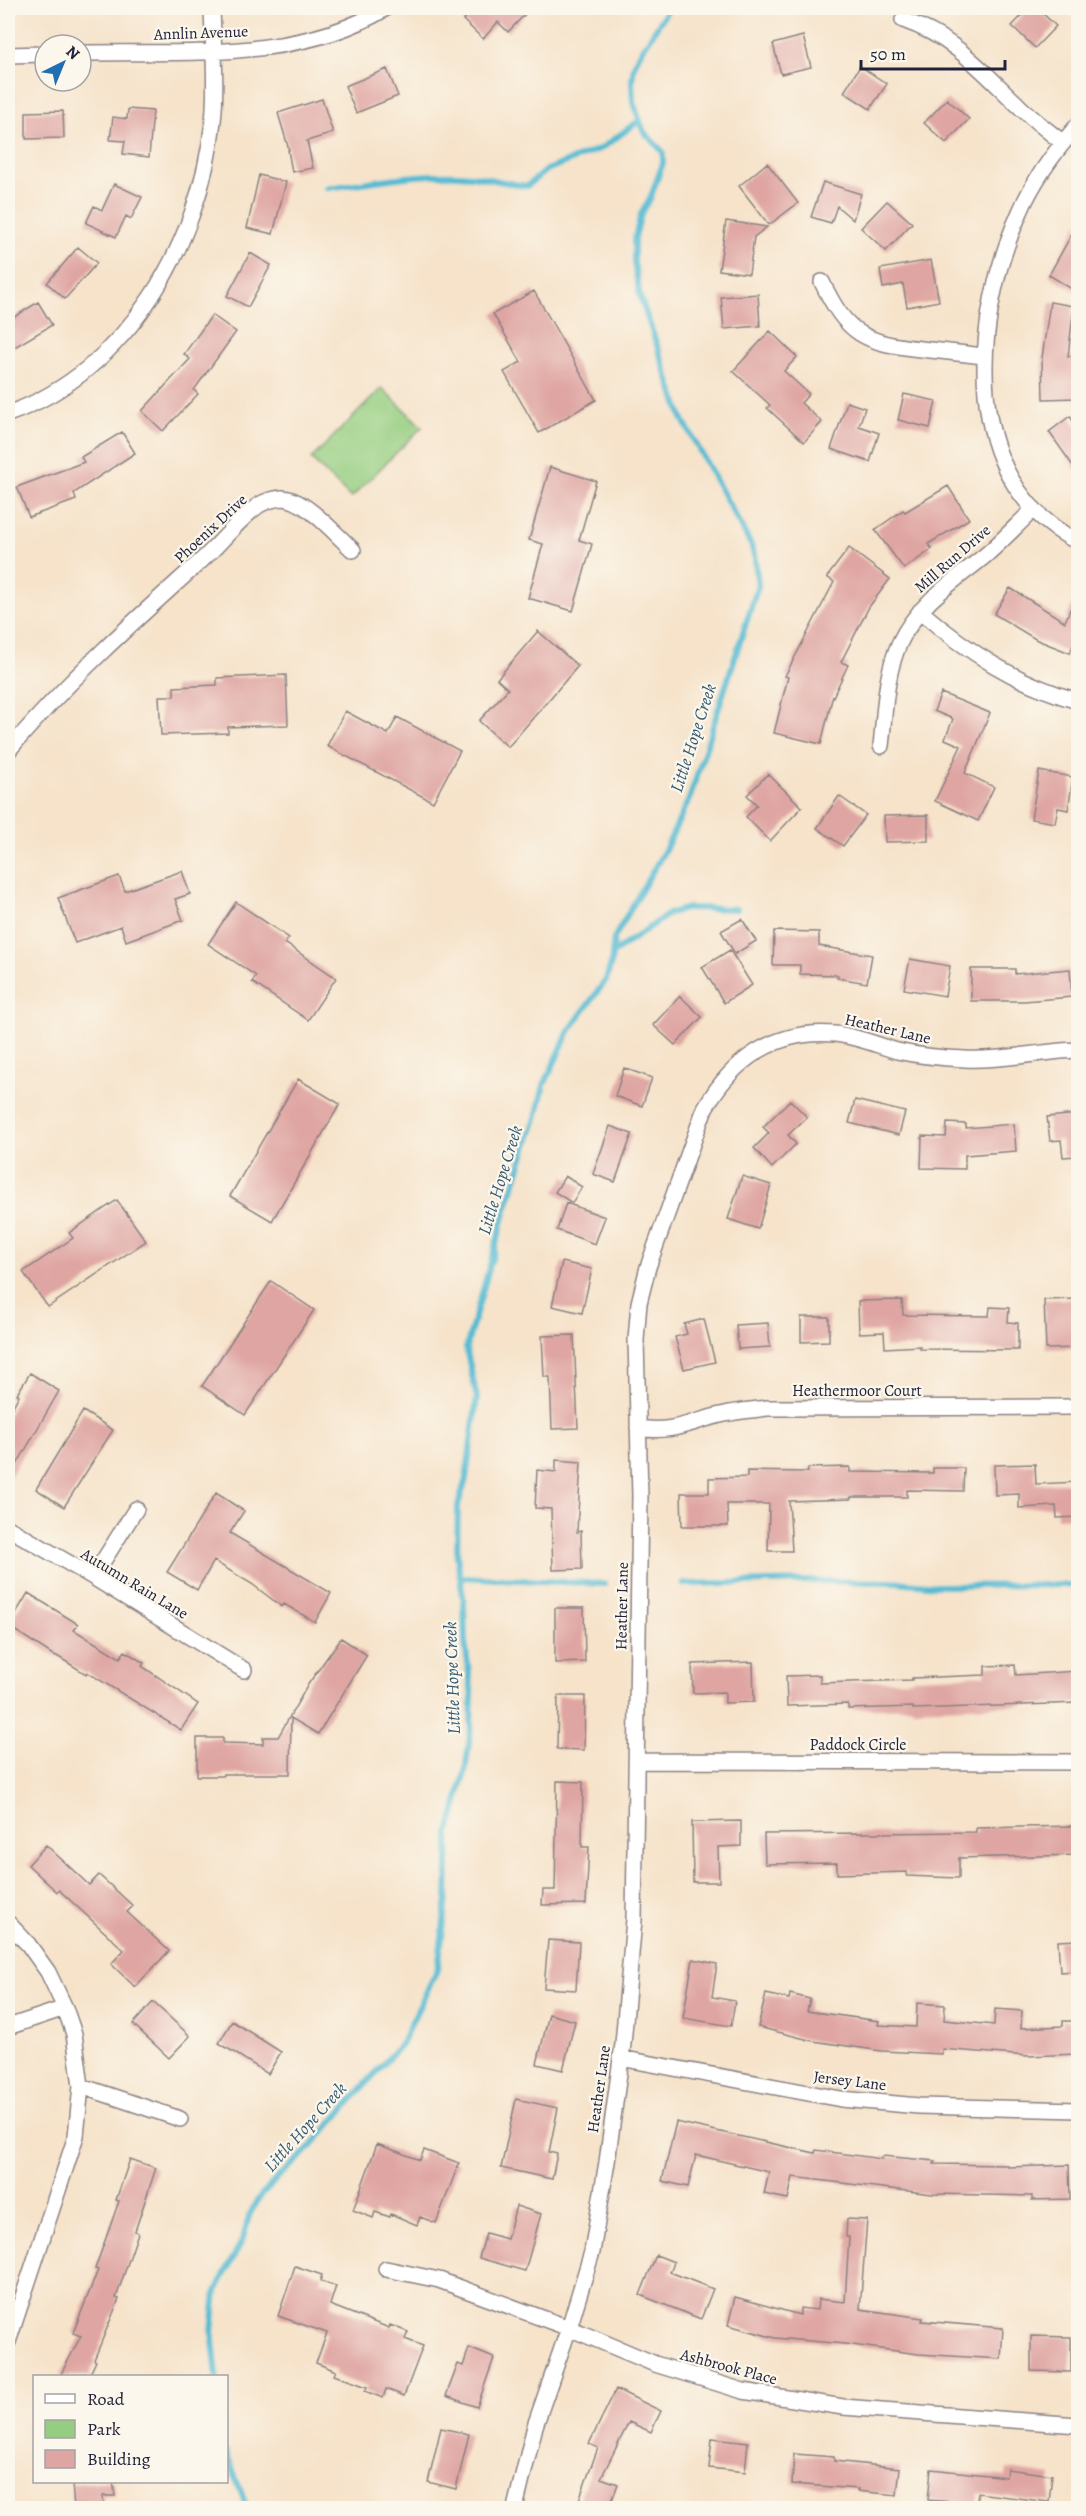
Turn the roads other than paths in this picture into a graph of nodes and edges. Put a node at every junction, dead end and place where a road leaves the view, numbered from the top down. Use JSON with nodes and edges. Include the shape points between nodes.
{"nodes":[{"id":1,"x":212,"y":8,"type":"edge"},
{"id":2,"x":386,"y":8,"type":"edge"},
{"id":3,"x":903,"y":20,"type":"dead end"},
{"id":4,"x":213,"y":50,"type":"junction"},
{"id":5,"x":93,"y":53,"type":"edge"},
{"id":6,"x":33,"y":54,"type":"edge"},
{"id":7,"x":8,"y":55,"type":"edge"},
{"id":8,"x":1078,"y":125,"type":"edge"},
{"id":9,"x":1063,"y":143,"type":"junction"},
{"id":10,"x":822,"y":282,"type":"dead end"},
{"id":11,"x":985,"y":356,"type":"junction"},
{"id":12,"x":8,"y":414,"type":"edge"},
{"id":13,"x":1034,"y":509,"type":"junction"},
{"id":14,"x":1078,"y":542,"type":"edge"},
{"id":15,"x":353,"y":550,"type":"dead end"},
{"id":16,"x":920,"y":611,"type":"junction"},
{"id":17,"x":1078,"y":701,"type":"edge"},
{"id":18,"x":881,"y":746,"type":"dead end"},
{"id":19,"x":8,"y":751,"type":"edge"},
{"id":20,"x":1078,"y":1050,"type":"edge"},
{"id":21,"x":1078,"y":1407,"type":"edge"},
{"id":22,"x":638,"y":1428,"type":"junction"},
{"id":23,"x":136,"y":1509,"type":"dead end"},
{"id":24,"x":8,"y":1528,"type":"edge"},
{"id":25,"x":93,"y":1577,"type":"junction"},
{"id":26,"x":244,"y":1670,"type":"dead end"},
{"id":27,"x":637,"y":1761,"type":"junction"},
{"id":28,"x":1078,"y":1762,"type":"edge"},
{"id":29,"x":8,"y":1923,"type":"edge"},
{"id":30,"x":65,"y":2008,"type":"junction"},
{"id":31,"x":8,"y":2028,"type":"edge"},
{"id":32,"x":620,"y":2058,"type":"junction"},
{"id":33,"x":81,"y":2086,"type":"junction"},
{"id":34,"x":1078,"y":2110,"type":"edge"},
{"id":35,"x":180,"y":2119,"type":"dead end"},
{"id":36,"x":386,"y":2269,"type":"dead end"},
{"id":37,"x":569,"y":2328,"type":"junction"},
{"id":38,"x":8,"y":2342,"type":"edge"},
{"id":39,"x":1078,"y":2425,"type":"edge"},
{"id":40,"x":515,"y":2508,"type":"edge"}],
"edges":[{"from":1,"to":4,"type":"street"},
{"from":2,"to":4,"type":"street","name":"Annlin Avenue","via":[[340,31],[292,44]]},
{"from":3,"to":9,"type":"street","via":[[960,49]]},
{"from":4,"to":5,"type":"street","name":"Annlin Avenue"},
{"from":4,"to":12,"type":"street","via":[[214,119],[207,164],[187,228],[167,269],[131,325],[104,354],[46,398]]},
{"from":6,"to":7,"type":"street"},
{"from":8,"to":9,"type":"street"},
{"from":9,"to":11,"type":"street","via":[[1030,191],[1003,253],[991,303]]},
{"from":10,"to":11,"type":"street","via":[[846,321],[867,338],[887,345]]},
{"from":11,"to":13,"type":"street","via":[[990,427],[1001,459]]},
{"from":13,"to":14,"type":"street"},
{"from":13,"to":16,"type":"street","name":"Mill Run Drive"},
{"from":15,"to":19,"type":"street","name":"Phoenix Drive","via":[[296,500],[270,500],[259,506],[126,628]]},
{"from":16,"to":17,"type":"street","via":[[991,665],[1048,692]]},
{"from":16,"to":18,"type":"street","name":"Mill Run Drive","via":[[892,662]]},
{"from":20,"to":22,"type":"street","name":"Heather Lane","via":[[964,1059],[898,1051],[848,1036],[810,1034],[784,1039],[745,1059],[717,1086],[705,1108],[648,1267],[639,1303],[636,1340]]},
{"from":21,"to":22,"type":"street","name":"Heathermoor Court","via":[[767,1408],[658,1432]]},
{"from":22,"to":27,"type":"street","name":"Heather Lane"},
{"from":23,"to":25,"type":"street"},
{"from":24,"to":25,"type":"street","name":"Autumn Rain Lane"},
{"from":25,"to":26,"type":"street","name":"Autumn Rain Lane"},
{"from":27,"to":28,"type":"street","name":"Paddock Circle"},
{"from":27,"to":32,"type":"street","name":"Heather Lane","via":[[634,1920]]},
{"from":29,"to":30,"type":"street","via":[[48,1972]]},
{"from":30,"to":31,"type":"street"},
{"from":30,"to":33,"type":"street","via":[[74,2034]]},
{"from":32,"to":34,"type":"street","name":"Jersey Lane","via":[[841,2099],[919,2106]]},
{"from":32,"to":37,"type":"street","name":"Heather Lane","via":[[592,2252]]},
{"from":33,"to":35,"type":"street"},
{"from":33,"to":38,"type":"street","via":[[76,2136]]},
{"from":36,"to":37,"type":"street","name":"Ashbrook Place","via":[[439,2280]]},
{"from":37,"to":39,"type":"street","name":"Ashbrook Place","via":[[664,2367],[774,2397],[843,2407]]},
{"from":37,"to":40,"type":"street","name":"Heather Lane","via":[[535,2426]]}]}
